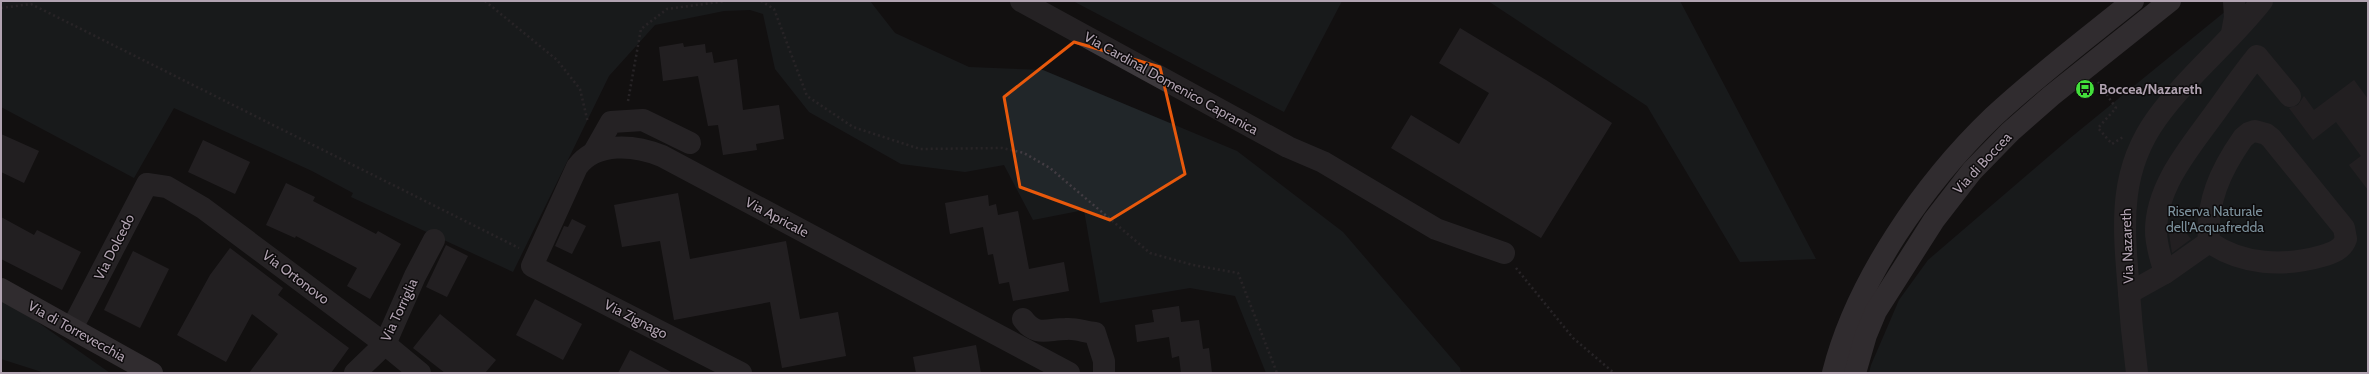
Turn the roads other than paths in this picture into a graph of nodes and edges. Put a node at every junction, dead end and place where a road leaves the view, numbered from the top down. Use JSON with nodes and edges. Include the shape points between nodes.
{"nodes":[{"id":1,"x":1021,"y":1,"type":"edge"},
{"id":2,"x":2133,"y":1,"type":"edge"},
{"id":3,"x":2170,"y":1,"type":"edge"},
{"id":4,"x":2234,"y":1,"type":"edge"},
{"id":5,"x":2247,"y":1,"type":"edge"},
{"id":6,"x":2262,"y":1,"type":"edge"},
{"id":7,"x":2232,"y":33,"type":"junction"},
{"id":8,"x":2290,"y":96,"type":"dead end"},
{"id":9,"x":690,"y":143,"type":"dead end"},
{"id":10,"x":594,"y":152,"type":"junction"},
{"id":11,"x":167,"y":187,"type":"joint"},
{"id":12,"x":434,"y":240,"type":"dead end"},
{"id":13,"x":2209,"y":242,"type":"junction"},
{"id":14,"x":1504,"y":253,"type":"road end"},
{"id":15,"x":2165,"y":273,"type":"junction"},
{"id":16,"x":1,"y":289,"type":"edge"},
{"id":17,"x":2129,"y":293,"type":"junction"},
{"id":18,"x":1023,"y":319,"type":"dead end"},
{"id":19,"x":72,"y":328,"type":"junction"},
{"id":20,"x":385,"y":344,"type":"junction"},
{"id":21,"x":152,"y":373,"type":"edge"},
{"id":22,"x":355,"y":373,"type":"edge"},
{"id":23,"x":420,"y":373,"type":"edge"},
{"id":24,"x":741,"y":373,"type":"edge"},
{"id":25,"x":1069,"y":373,"type":"edge"},
{"id":26,"x":1104,"y":373,"type":"edge"},
{"id":27,"x":1833,"y":373,"type":"edge"},
{"id":28,"x":1855,"y":373,"type":"edge"},
{"id":29,"x":2137,"y":373,"type":"edge"}],
"edges":[{"from":1,"to":14,"type":"street","name":"Via Cardinal Domenico Capranica","via":[[1288,147],[1323,162],[1436,229]]},
{"from":2,"to":27,"type":"main road","name":"Via di Boccea","via":[[1993,117],[1935,182],[1863,290],[1843,336]]},
{"from":3,"to":28,"type":"main road","name":"Via di Boccea","via":[[2010,132],[1972,171],[1916,246],[1876,311]]},
{"from":4,"to":7,"type":"street","via":[[2236,13]]},
{"from":5,"to":7,"type":"street","name":"Via Nazareth"},
{"from":6,"to":7,"type":"street","name":"Via Nazareth"},
{"from":7,"to":17,"type":"street","name":"Via Nazareth","via":[[2157,118],[2137,153],[2128,183],[2124,216]]},
{"from":8,"to":15,"type":"street","via":[[2257,56],[2171,178],[2159,209],[2156,241]]},
{"from":9,"to":10,"type":"street","via":[[643,120],[611,122]]},
{"from":10,"to":24,"type":"street","name":"Via Zignago","via":[[577,167],[534,261]]},
{"from":10,"to":25,"type":"street","name":"Via Apricale","via":[[628,148],[662,156]]},
{"from":11,"to":19,"type":"street","name":"Via Dolcedo","via":[[147,184]]},
{"from":11,"to":20,"type":"street","name":"Via Ortonovo","via":[[203,208]]},
{"from":12,"to":20,"type":"street","name":"Via Torriglia"},
{"from":13,"to":13,"type":"street","via":[[2208,216],[2216,185],[2240,143],[2249,133],[2255,131],[2271,138],[2346,233],[2344,244],[2336,251],[2292,262],[2244,258],[2221,250]]},
{"from":13,"to":15,"type":"street"},
{"from":15,"to":17,"type":"street"},
{"from":16,"to":19,"type":"main road","name":"Via di Torrevecchia"},
{"from":17,"to":29,"type":"street","name":"Via Nazareth"},
{"from":18,"to":26,"type":"street","via":[[1029,327],[1042,332],[1067,328],[1094,333],[1104,361]]},
{"from":19,"to":21,"type":"main road","name":"Via di Torrevecchia"},
{"from":20,"to":22,"type":"street","name":"Via Torriglia"},
{"from":20,"to":23,"type":"street","name":"Via Ortonovo"}]}
